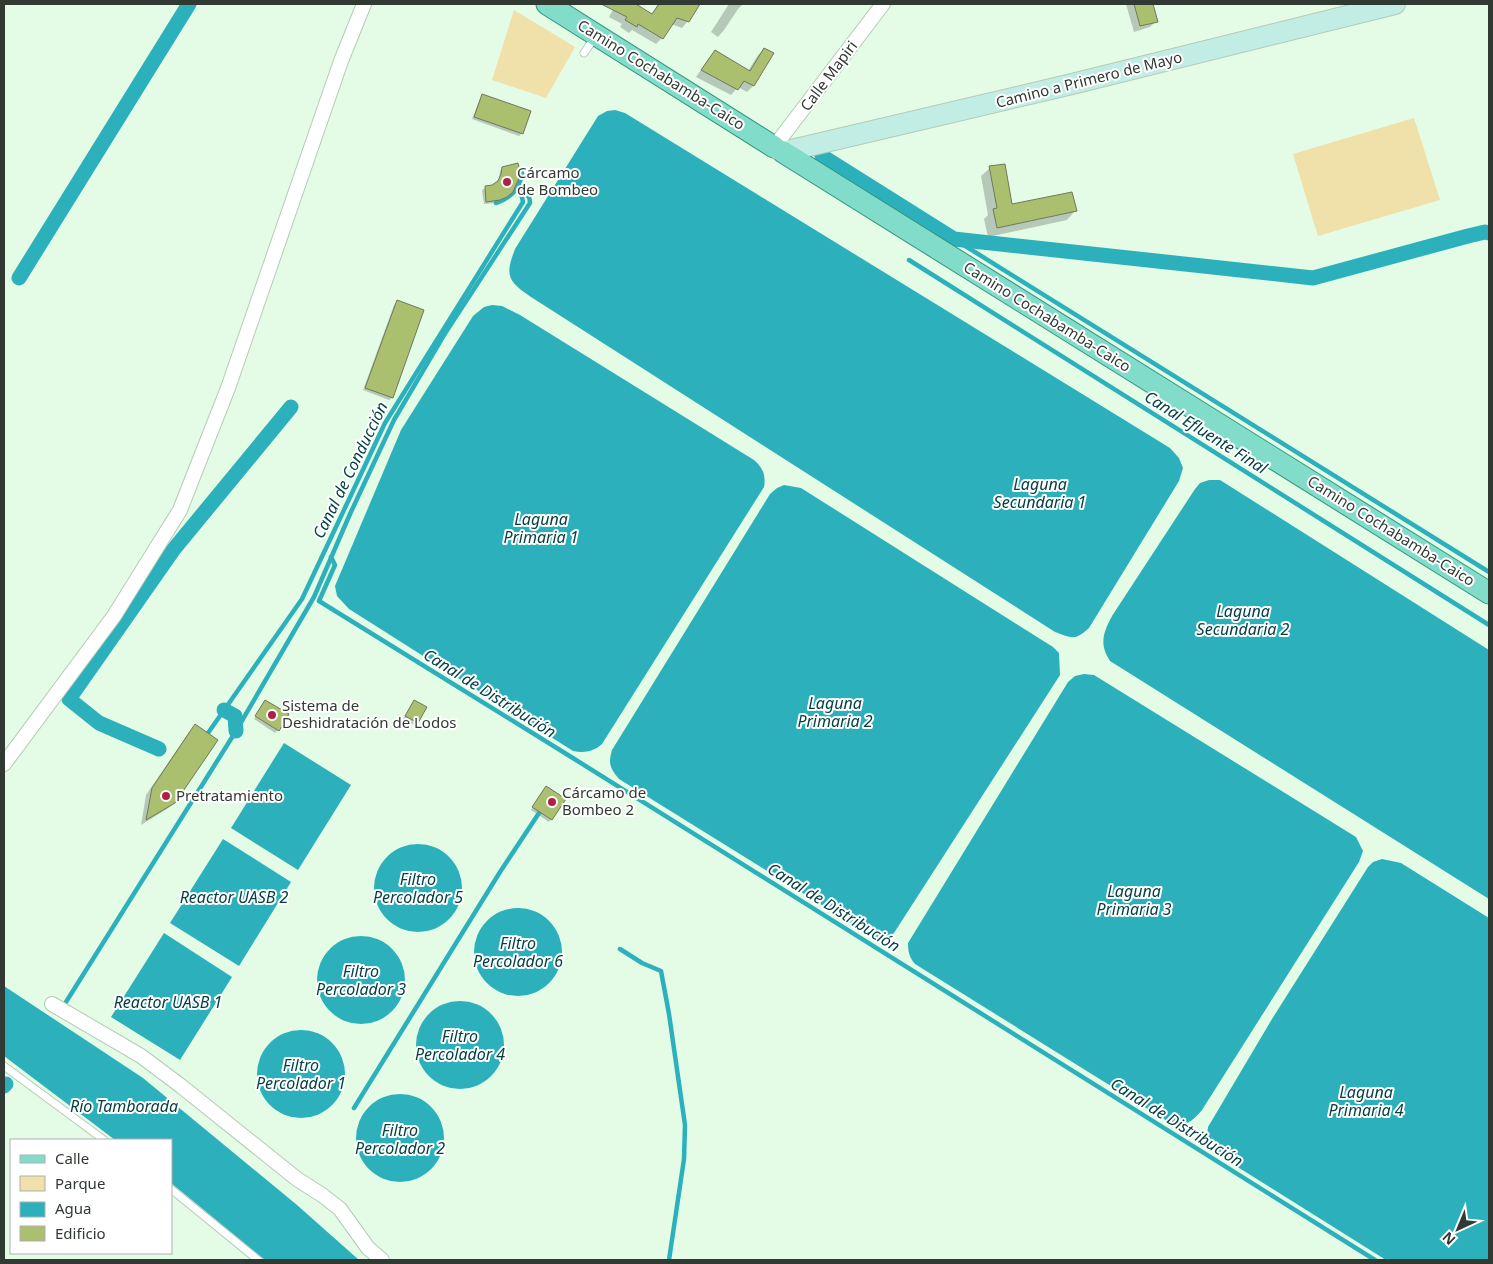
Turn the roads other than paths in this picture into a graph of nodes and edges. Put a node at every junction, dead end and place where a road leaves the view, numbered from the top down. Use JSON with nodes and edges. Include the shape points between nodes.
{"nodes":[{"id":1,"x":364,"y":4,"type":"edge"},
{"id":2,"x":547,"y":4,"type":"edge"},
{"id":3,"x":883,"y":4,"type":"edge"},
{"id":4,"x":1395,"y":4,"type":"edge"},
{"id":5,"x":597,"y":35,"type":"junction"},
{"id":6,"x":584,"y":53,"type":"dead end"},
{"id":7,"x":779,"y":150,"type":"junction"},
{"id":8,"x":1489,"y":592,"type":"edge"},
{"id":9,"x":4,"y":764,"type":"edge"},
{"id":10,"x":52,"y":1004,"type":"dead end"},
{"id":11,"x":4,"y":1066,"type":"edge"},
{"id":12,"x":103,"y":1139,"type":"edge"},
{"id":13,"x":172,"y":1190,"type":"edge"},
{"id":14,"x":258,"y":1260,"type":"edge"},
{"id":15,"x":382,"y":1260,"type":"edge"}],
"edges":[{"from":1,"to":9,"type":"street","via":[[341,61],[228,388],[180,510],[114,616]]},
{"from":2,"to":5,"type":"main road","name":"Camino Cochabamba-Caico"},
{"from":3,"to":7,"type":"street","name":"Calle Mapiri"},
{"from":4,"to":7,"type":"main road","name":"Camino a Primero de Mayo","via":[[1081,82]]},
{"from":5,"to":6,"type":"lane"},
{"from":5,"to":7,"type":"main road","name":"Camino Cochabamba-Caico"},
{"from":7,"to":8,"type":"main road","name":"Camino Cochabamba-Caico"},
{"from":10,"to":15,"type":"street","via":[[141,1056],[297,1179],[322,1195],[340,1209],[368,1248]]},
{"from":11,"to":12,"type":"lane"},
{"from":13,"to":14,"type":"lane"}]}
